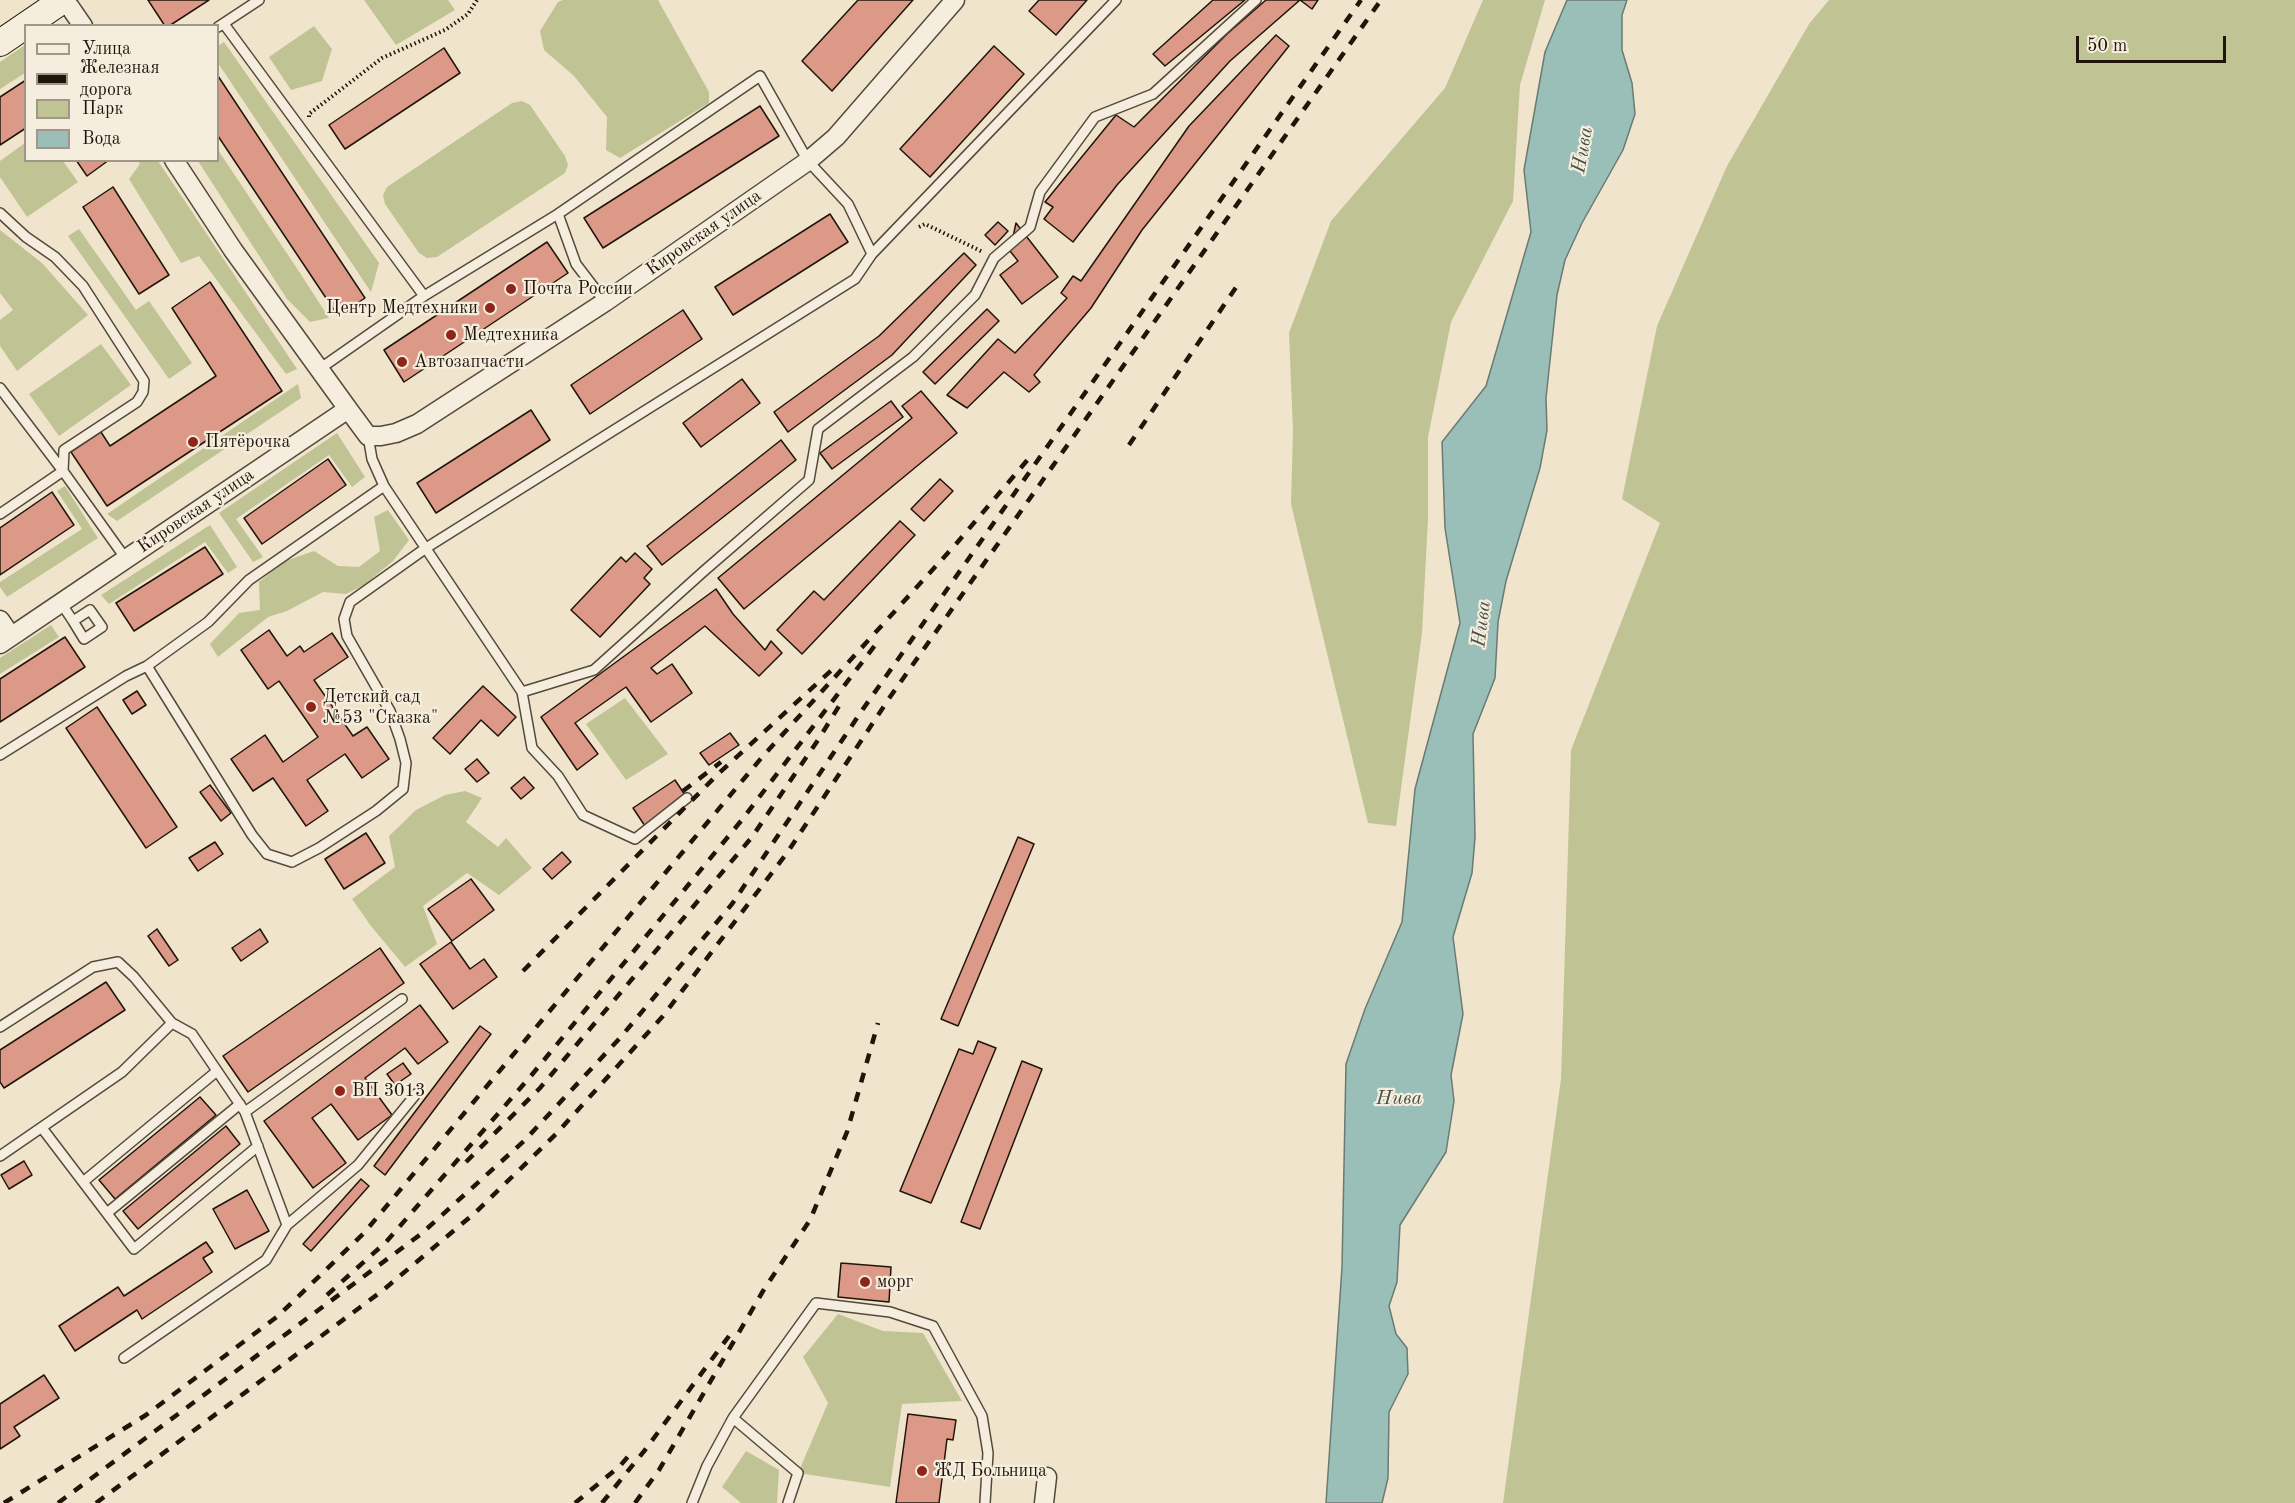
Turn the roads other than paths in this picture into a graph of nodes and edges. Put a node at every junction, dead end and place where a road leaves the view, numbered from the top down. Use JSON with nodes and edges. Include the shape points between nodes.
{"nodes":[{"id":1,"x":64,"y":0,"type":"edge"},
{"id":2,"x":259,"y":0,"type":"edge"},
{"id":3,"x":955,"y":0,"type":"edge"},
{"id":4,"x":1116,"y":0,"type":"edge"},
{"id":5,"x":1256,"y":0,"type":"edge"},
{"id":6,"x":28,"y":24,"type":"edge"},
{"id":7,"x":82,"y":24,"type":"edge"},
{"id":8,"x":221,"y":25,"type":"edge"},
{"id":9,"x":24,"y":27,"type":"edge"},
{"id":10,"x":0,"y":43,"type":"edge"},
{"id":11,"x":808,"y":161,"type":"junction"},
{"id":12,"x":175,"y":162,"type":"edge"},
{"id":13,"x":0,"y":213,"type":"edge"},
{"id":14,"x":558,"y":214,"type":"junction"},
{"id":15,"x":872,"y":254,"type":"junction"},
{"id":16,"x":424,"y":296,"type":"junction"},
{"id":17,"x":604,"y":302,"type":"junction"},
{"id":18,"x":318,"y":370,"type":"junction"},
{"id":19,"x":0,"y":388,"type":"edge"},
{"id":20,"x":348,"y":409,"type":"junction"},
{"id":21,"x":368,"y":436,"type":"junction"},
{"id":22,"x":63,"y":471,"type":"junction"},
{"id":23,"x":384,"y":486,"type":"junction"},
{"id":24,"x":0,"y":514,"type":"edge"},
{"id":25,"x":426,"y":548,"type":"junction"},
{"id":26,"x":126,"y":559,"type":"junction"},
{"id":27,"x":61,"y":603,"type":"junction"},
{"id":28,"x":0,"y":620,"type":"edge"},
{"id":29,"x":73,"y":621,"type":"dead end"},
{"id":30,"x":5,"y":640,"type":"edge"},
{"id":31,"x":147,"y":666,"type":"junction"},
{"id":32,"x":522,"y":692,"type":"junction"},
{"id":33,"x":0,"y":755,"type":"edge"},
{"id":34,"x":687,"y":798,"type":"dead end"},
{"id":35,"x":402,"y":999,"type":"dead end"},
{"id":36,"x":172,"y":1023,"type":"junction"},
{"id":37,"x":0,"y":1027,"type":"edge"},
{"id":38,"x":218,"y":1071,"type":"junction"},
{"id":39,"x":416,"y":1094,"type":"dead end"},
{"id":40,"x":242,"y":1108,"type":"junction"},
{"id":41,"x":42,"y":1128,"type":"junction"},
{"id":42,"x":258,"y":1146,"type":"junction"},
{"id":43,"x":0,"y":1155,"type":"edge"},
{"id":44,"x":83,"y":1182,"type":"junction"},
{"id":45,"x":107,"y":1214,"type":"junction"},
{"id":46,"x":287,"y":1225,"type":"junction"},
{"id":47,"x":124,"y":1358,"type":"dead end"},
{"id":48,"x":733,"y":1418,"type":"junction"},
{"id":49,"x":1047,"y":1477,"type":"dead end"},
{"id":50,"x":692,"y":1503,"type":"edge"},
{"id":51,"x":788,"y":1503,"type":"edge"},
{"id":52,"x":985,"y":1503,"type":"edge"},
{"id":53,"x":1044,"y":1503,"type":"edge"}],
"edges":[{"from":1,"to":6,"type":"main road"},
{"from":1,"to":7,"type":"street"},
{"from":2,"to":8,"type":"lane"},
{"from":3,"to":11,"type":"street","name":"Кировская улица","via":[[841,132]]},
{"from":4,"to":15,"type":"lane"},
{"from":5,"to":32,"type":"lane","via":[[1153,94],[1095,117],[1040,192],[1030,227],[994,258],[975,295],[913,357],[818,429],[809,480],[594,670]]},
{"from":8,"to":16,"type":"lane"},
{"from":9,"to":10,"type":"main road"},
{"from":11,"to":14,"type":"lane","via":[[760,76]]},
{"from":11,"to":15,"type":"lane","via":[[848,204]]},
{"from":11,"to":17,"type":"street","name":"Кировская улица"},
{"from":12,"to":18,"type":"street"},
{"from":13,"to":22,"type":"lane","via":[[55,257],[83,286],[144,381],[137,402],[64,450]]},
{"from":14,"to":16,"type":"lane"},
{"from":14,"to":17,"type":"lane","via":[[576,264]]},
{"from":15,"to":25,"type":"lane","via":[[855,279]]},
{"from":16,"to":18,"type":"lane"},
{"from":17,"to":21,"type":"street","name":"Кировская улица","via":[[417,424],[396,433]]},
{"from":18,"to":20,"type":"street"},
{"from":19,"to":22,"type":"lane"},
{"from":20,"to":21,"type":"street"},
{"from":20,"to":26,"type":"street","name":"Кировская улица"},
{"from":21,"to":23,"type":"lane","via":[[372,459]]},
{"from":22,"to":24,"type":"lane"},
{"from":22,"to":26,"type":"lane"},
{"from":23,"to":25,"type":"lane"},
{"from":23,"to":31,"type":"lane","via":[[249,580],[208,622]]},
{"from":25,"to":31,"type":"lane","via":[[350,602],[344,619],[347,636],[390,711],[400,739],[406,763],[403,789],[338,836],[292,862],[267,854],[252,835]]},
{"from":25,"to":32,"type":"lane"},
{"from":26,"to":27,"type":"street","name":"Кировская улица"},
{"from":27,"to":29,"type":"lane"},
{"from":27,"to":30,"type":"street","name":"Кировская улица"},
{"from":28,"to":30,"type":"street"},
{"from":31,"to":33,"type":"lane"},
{"from":32,"to":34,"type":"lane","via":[[532,748],[558,776],[583,816],[635,839]]},
{"from":35,"to":40,"type":"lane"},
{"from":36,"to":37,"type":"lane","via":[[118,962],[93,967]]},
{"from":36,"to":38,"type":"lane","via":[[192,1034]]},
{"from":36,"to":41,"type":"lane","via":[[122,1072]]},
{"from":38,"to":40,"type":"lane"},
{"from":38,"to":44,"type":"lane"},
{"from":39,"to":46,"type":"lane","via":[[358,1165]]},
{"from":40,"to":42,"type":"lane"},
{"from":40,"to":45,"type":"lane"},
{"from":41,"to":43,"type":"lane"},
{"from":41,"to":44,"type":"lane"},
{"from":42,"to":45,"type":"lane","via":[[134,1249]]},
{"from":42,"to":46,"type":"lane"},
{"from":44,"to":45,"type":"lane"},
{"from":46,"to":47,"type":"lane","via":[[266,1260]]},
{"from":48,"to":50,"type":"lane"},
{"from":48,"to":51,"type":"lane","via":[[798,1473]]},
{"from":48,"to":52,"type":"lane","via":[[816,1303],[890,1312],[933,1326],[982,1416],[988,1453]]},
{"from":49,"to":53,"type":"street"}]}
